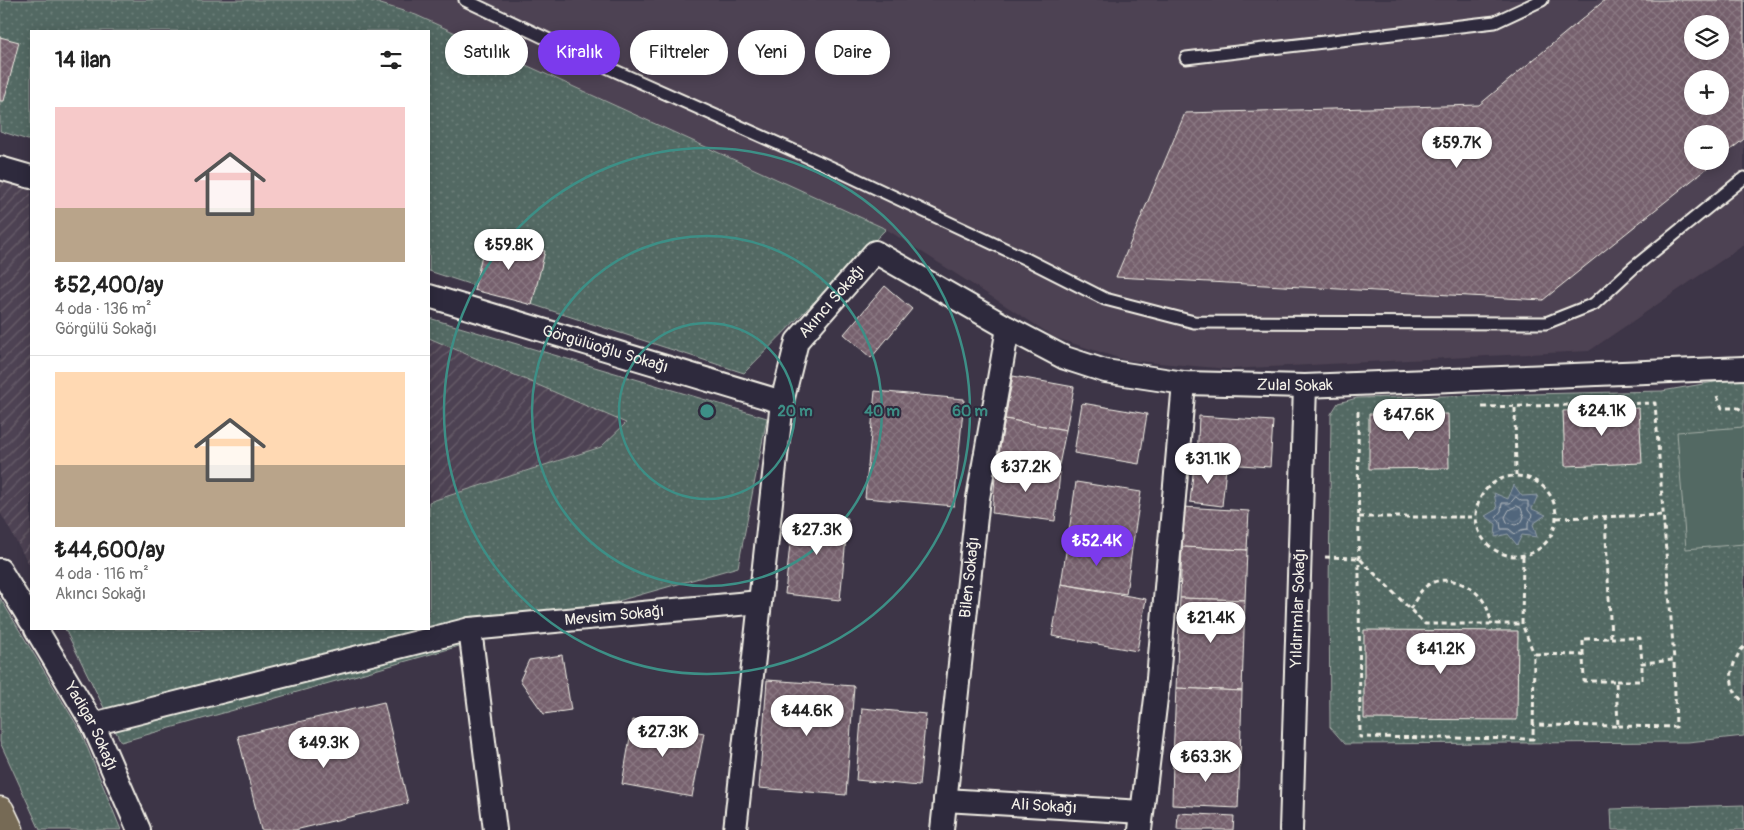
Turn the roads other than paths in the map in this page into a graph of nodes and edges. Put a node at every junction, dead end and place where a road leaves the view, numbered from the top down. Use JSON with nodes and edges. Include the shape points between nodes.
{"nodes":[{"id":1,"x":465,"y":0,"type":"edge"},
{"id":2,"x":1542,"y":0,"type":"edge"},
{"id":3,"x":1186,"y":58,"type":"dead end"},
{"id":4,"x":0,"y":168,"type":"edge"},
{"id":5,"x":30,"y":177,"type":"edge"},
{"id":6,"x":1744,"y":178,"type":"edge"},
{"id":7,"x":875,"y":252,"type":"joint"},
{"id":8,"x":430,"y":296,"type":"edge"},
{"id":9,"x":1008,"y":328,"type":"junction"},
{"id":10,"x":1744,"y":368,"type":"edge"},
{"id":11,"x":1184,"y":383,"type":"junction"},
{"id":12,"x":1305,"y":386,"type":"junction"},
{"id":13,"x":782,"y":402,"type":"junction"},
{"id":14,"x":0,"y":570,"type":"edge"},
{"id":15,"x":760,"y":602,"type":"junction"},
{"id":16,"x":30,"y":619,"type":"edge"},
{"id":17,"x":470,"y":629,"type":"junction"},
{"id":18,"x":37,"y":630,"type":"edge"},
{"id":19,"x":94,"y":724,"type":"junction"},
{"id":20,"x":945,"y":800,"type":"junction"},
{"id":21,"x":0,"y":812,"type":"edge"},
{"id":22,"x":1141,"y":821,"type":"edge"},
{"id":23,"x":9,"y":830,"type":"edge"},
{"id":24,"x":139,"y":830,"type":"edge"},
{"id":25,"x":495,"y":830,"type":"edge"},
{"id":26,"x":735,"y":830,"type":"edge"},
{"id":27,"x":942,"y":830,"type":"edge"},
{"id":28,"x":1291,"y":830,"type":"edge"}],
"edges":[{"from":1,"to":6,"type":"lane","via":[[846,174],[1105,299],[1194,322],[1546,323],[1594,304],[1632,268]]},
{"from":2,"to":3,"type":"lane","via":[[1495,22]]},
{"from":4,"to":5,"type":"street"},
{"from":7,"to":9,"type":"street","name":"Zulal Sokak"},
{"from":7,"to":13,"type":"street","name":"Akıncı Sokağı","via":[[797,341]]},
{"from":8,"to":13,"type":"street","name":"Görgülüoğlu Sokağı"},
{"from":9,"to":11,"type":"street","name":"Zulal Sokak","via":[[1065,358],[1105,371]]},
{"from":9,"to":20,"type":"street","name":"Bilen Sokağı","via":[[978,498]]},
{"from":10,"to":12,"type":"street","name":"Zulal Sokak"},
{"from":11,"to":12,"type":"street","name":"Zulal Sokak"},
{"from":11,"to":22,"type":"street","via":[[1157,690]]},
{"from":12,"to":28,"type":"street","name":"Yıldırımlar Sokağı"},
{"from":13,"to":15,"type":"street","name":"Akıncı Sokağı"},
{"from":14,"to":16,"type":"street"},
{"from":15,"to":17,"type":"street","name":"Mevsim Sokağı"},
{"from":15,"to":26,"type":"street","name":"Akıncı Sokağı"},
{"from":17,"to":19,"type":"street","name":"Mevsim Sokağı"},
{"from":17,"to":25,"type":"street"},
{"from":18,"to":19,"type":"street","name":"Yadigar Sokağı"},
{"from":19,"to":24,"type":"street","name":"Yadigar Sokağı"},
{"from":20,"to":22,"type":"street","name":"Ali Sokağı"},
{"from":20,"to":27,"type":"street","name":"Bilen Sokağı"},
{"from":21,"to":23,"type":"highway"}]}
